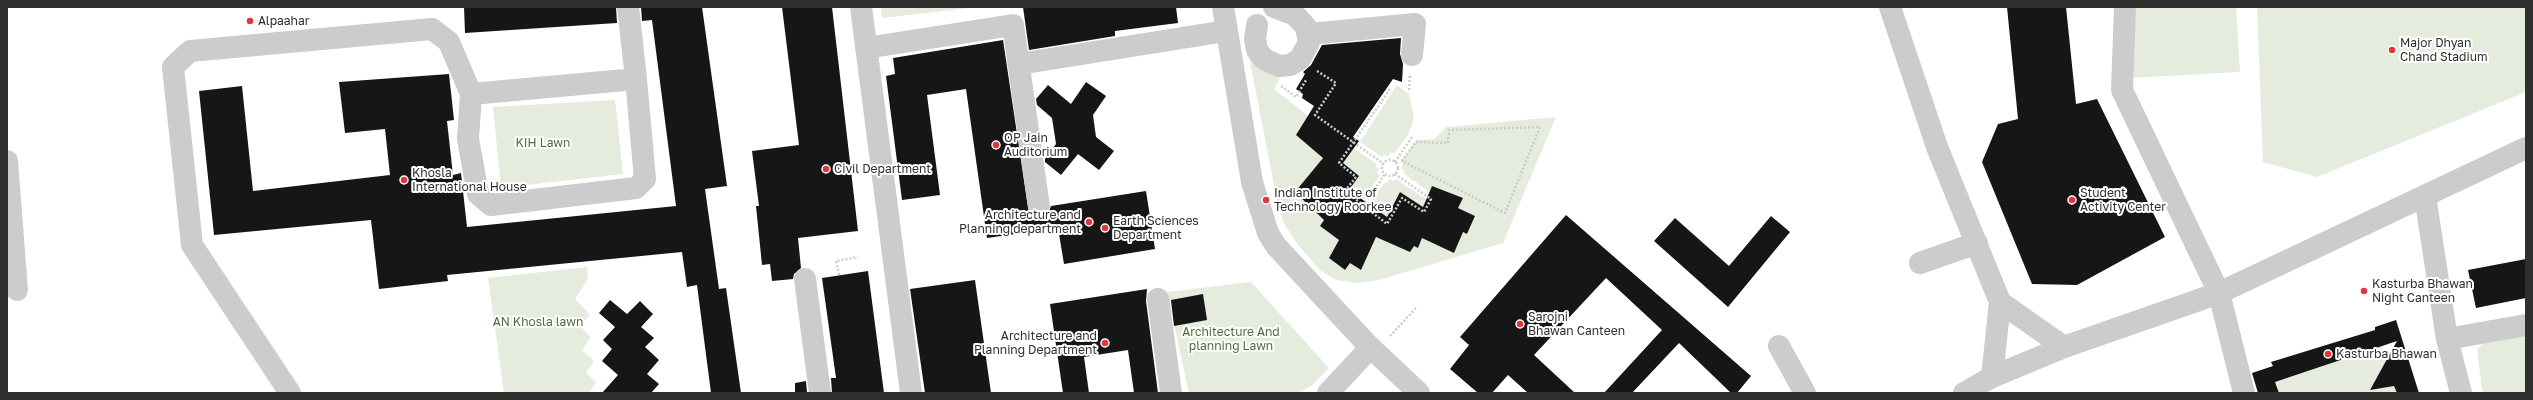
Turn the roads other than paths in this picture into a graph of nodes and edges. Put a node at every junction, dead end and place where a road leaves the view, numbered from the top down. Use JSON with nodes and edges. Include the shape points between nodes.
{"nodes":[{"id":1,"x":628,"y":7,"type":"edge"},
{"id":2,"x":861,"y":7,"type":"edge"},
{"id":3,"x":1223,"y":7,"type":"edge"},
{"id":4,"x":1274,"y":7,"type":"edge"},
{"id":5,"x":1890,"y":7,"type":"edge"},
{"id":6,"x":2125,"y":7,"type":"edge"},
{"id":7,"x":1309,"y":34,"type":"junction"},
{"id":8,"x":1227,"y":36,"type":"junction"},
{"id":9,"x":866,"y":48,"type":"junction"},
{"id":10,"x":1412,"y":55,"type":"dead end"},
{"id":11,"x":1019,"y":64,"type":"junction"},
{"id":12,"x":636,"y":79,"type":"junction"},
{"id":13,"x":471,"y":94,"type":"junction"},
{"id":14,"x":2526,"y":148,"type":"edge"},
{"id":15,"x":7,"y":161,"type":"edge"},
{"id":16,"x":2425,"y":196,"type":"junction"},
{"id":17,"x":1039,"y":207,"type":"dead end"},
{"id":18,"x":1977,"y":243,"type":"junction"},
{"id":19,"x":1920,"y":263,"type":"dead end"},
{"id":20,"x":805,"y":278,"type":"dead end"},
{"id":21,"x":17,"y":290,"type":"dead end"},
{"id":22,"x":2219,"y":293,"type":"junction"},
{"id":23,"x":1158,"y":299,"type":"dead end"},
{"id":24,"x":2000,"y":302,"type":"junction"},
{"id":25,"x":2526,"y":325,"type":"edge"},
{"id":26,"x":2447,"y":339,"type":"junction"},
{"id":27,"x":1378,"y":344,"type":"junction"},
{"id":28,"x":1779,"y":346,"type":"dead end"},
{"id":29,"x":2064,"y":347,"type":"junction"},
{"id":30,"x":1992,"y":377,"type":"junction"},
{"id":31,"x":290,"y":393,"type":"edge"},
{"id":32,"x":820,"y":393,"type":"edge"},
{"id":33,"x":911,"y":393,"type":"edge"},
{"id":34,"x":1172,"y":393,"type":"edge"},
{"id":35,"x":1328,"y":393,"type":"edge"},
{"id":36,"x":1419,"y":393,"type":"edge"},
{"id":37,"x":1806,"y":393,"type":"edge"},
{"id":38,"x":1964,"y":393,"type":"edge"},
{"id":39,"x":2244,"y":393,"type":"edge"},
{"id":40,"x":2461,"y":393,"type":"edge"}],
"edges":[{"from":1,"to":12,"type":"street"},
{"from":2,"to":9,"type":"street"},
{"from":3,"to":8,"type":"street"},
{"from":4,"to":7,"type":"street","via":[[1302,20]]},
{"from":5,"to":18,"type":"street","via":[[1937,147]]},
{"from":6,"to":22,"type":"street","via":[[2122,90]]},
{"from":7,"to":8,"type":"street","via":[[1306,51],[1300,59],[1290,65],[1279,66],[1270,63],[1257,50],[1256,32]]},
{"from":7,"to":10,"type":"street","via":[[1414,24]]},
{"from":8,"to":11,"type":"street"},
{"from":8,"to":27,"type":"street","via":[[1252,182],[1268,232],[1276,246]]},
{"from":9,"to":11,"type":"street","via":[[1012,25]]},
{"from":9,"to":33,"type":"street"},
{"from":11,"to":17,"type":"street"},
{"from":12,"to":13,"type":"street"},
{"from":12,"to":13,"type":"street","via":[[645,179],[636,188],[491,204],[478,194],[475,178],[468,139]]},
{"from":13,"to":31,"type":"street","via":[[449,42],[432,29],[190,51],[173,66],[192,245]]},
{"from":14,"to":16,"type":"street"},
{"from":15,"to":21,"type":"street"},
{"from":16,"to":22,"type":"street"},
{"from":16,"to":26,"type":"street"},
{"from":18,"to":19,"type":"street"},
{"from":18,"to":24,"type":"street"},
{"from":20,"to":32,"type":"street"},
{"from":22,"to":29,"type":"street"},
{"from":22,"to":39,"type":"street"},
{"from":23,"to":34,"type":"street"},
{"from":24,"to":29,"type":"street"},
{"from":24,"to":30,"type":"street"},
{"from":25,"to":26,"type":"street"},
{"from":26,"to":40,"type":"street"},
{"from":27,"to":35,"type":"street"},
{"from":27,"to":36,"type":"street"},
{"from":28,"to":37,"type":"street"},
{"from":29,"to":30,"type":"street"},
{"from":30,"to":38,"type":"street"}]}
